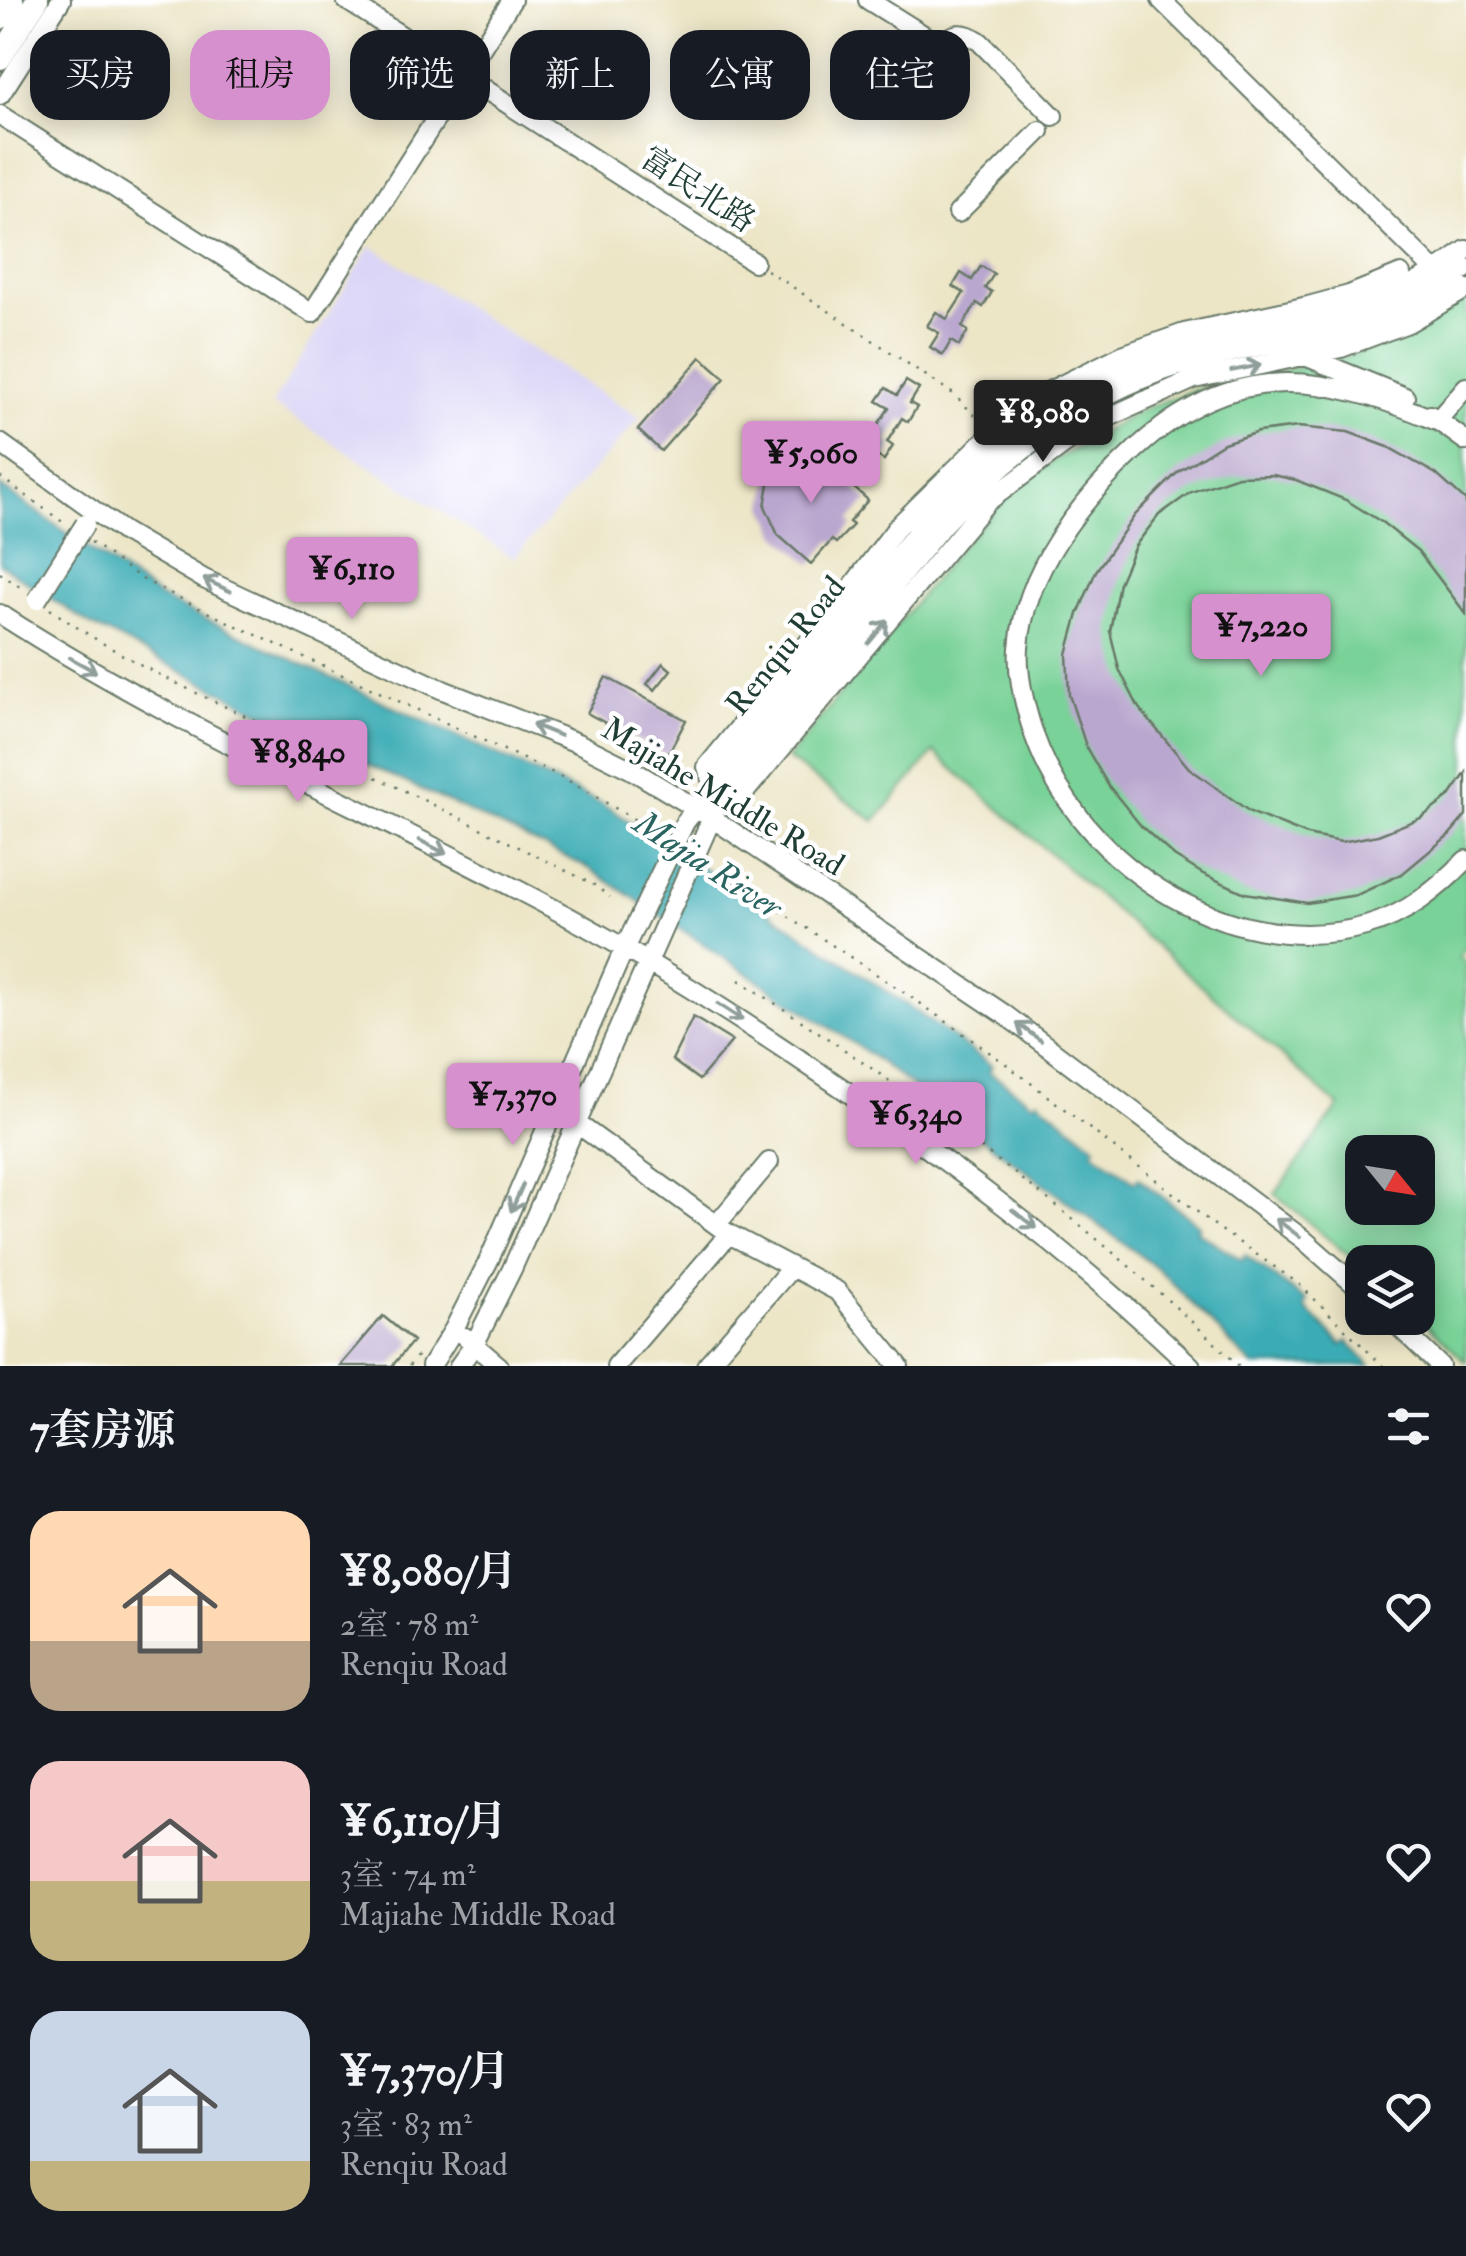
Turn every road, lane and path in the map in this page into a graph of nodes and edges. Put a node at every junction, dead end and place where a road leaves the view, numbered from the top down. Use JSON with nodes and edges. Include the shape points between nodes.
{"nodes":[{"id":1,"x":12,"y":0,"type":"edge"},
{"id":2,"x":36,"y":0,"type":"edge"},
{"id":3,"x":61,"y":0,"type":"edge"},
{"id":4,"x":346,"y":0,"type":"edge"},
{"id":5,"x":512,"y":0,"type":"edge"},
{"id":6,"x":868,"y":0,"type":"edge"},
{"id":7,"x":1161,"y":0,"type":"edge"},
{"id":8,"x":0,"y":18,"type":"edge"},
{"id":9,"x":393,"y":30,"type":"edge"},
{"id":10,"x":490,"y":35,"type":"edge"},
{"id":11,"x":0,"y":58,"type":"edge"},
{"id":12,"x":490,"y":93,"type":"edge"},
{"id":13,"x":0,"y":95,"type":"edge"},
{"id":14,"x":0,"y":115,"type":"edge"},
{"id":15,"x":436,"y":120,"type":"edge"},
{"id":16,"x":958,"y":213,"type":"dead end"},
{"id":17,"x":1466,"y":250,"type":"edge"},
{"id":18,"x":754,"y":262,"type":"joint"},
{"id":19,"x":1466,"y":268,"type":"edge"},
{"id":20,"x":1436,"y":272,"type":"junction"},
{"id":21,"x":1401,"y":274,"type":"dead end"},
{"id":22,"x":1466,"y":289,"type":"edge"},
{"id":23,"x":1305,"y":356,"type":"junction"},
{"id":24,"x":1466,"y":387,"type":"edge"},
{"id":25,"x":1437,"y":421,"type":"junction"},
{"id":26,"x":993,"y":434,"type":"junction"},
{"id":27,"x":1466,"y":441,"type":"edge"},
{"id":28,"x":0,"y":443,"type":"edge"},
{"id":29,"x":0,"y":477,"type":"edge"},
{"id":30,"x":83,"y":524,"type":"junction"},
{"id":31,"x":0,"y":573,"type":"edge"},
{"id":32,"x":34,"y":597,"type":"junction"},
{"id":33,"x":0,"y":614,"type":"edge"},
{"id":34,"x":20,"y":627,"type":"junction"},
{"id":35,"x":712,"y":810,"type":"junction"},
{"id":36,"x":690,"y":815,"type":"junction"},
{"id":37,"x":649,"y":828,"type":"dead end"},
{"id":38,"x":1466,"y":860,"type":"edge"},
{"id":39,"x":718,"y":870,"type":"dead end"},
{"id":40,"x":610,"y":897,"type":"dead end"},
{"id":41,"x":625,"y":948,"type":"junction"},
{"id":42,"x":647,"y":960,"type":"junction"},
{"id":43,"x":739,"y":980,"type":"dead end"},
{"id":44,"x":557,"y":1108,"type":"junction"},
{"id":45,"x":576,"y":1123,"type":"junction"},
{"id":46,"x":769,"y":1162,"type":"dead end"},
{"id":47,"x":723,"y":1229,"type":"junction"},
{"id":48,"x":792,"y":1267,"type":"junction"},
{"id":49,"x":1345,"y":1276,"type":"edge"},
{"id":50,"x":454,"y":1329,"type":"junction"},
{"id":51,"x":1408,"y":1335,"type":"edge"},
{"id":52,"x":474,"y":1345,"type":"junction"},
{"id":53,"x":430,"y":1366,"type":"edge"},
{"id":54,"x":459,"y":1366,"type":"edge"},
{"id":55,"x":499,"y":1366,"type":"edge"},
{"id":56,"x":616,"y":1366,"type":"edge"},
{"id":57,"x":706,"y":1366,"type":"edge"},
{"id":58,"x":899,"y":1366,"type":"edge"},
{"id":59,"x":1191,"y":1366,"type":"edge"},
{"id":60,"x":1239,"y":1366,"type":"edge"},
{"id":61,"x":1382,"y":1366,"type":"edge"},
{"id":62,"x":1440,"y":1366,"type":"edge"}],
"edges":[{"from":1,"to":8,"type":"main road"},
{"from":2,"to":11,"type":"main road"},
{"from":3,"to":13,"type":"street"},
{"from":4,"to":9,"type":"street","name":"富民北路"},
{"from":5,"to":10,"type":"street"},
{"from":6,"to":16,"type":"street","via":[[938,44],[965,32],[979,41],[1046,123]]},
{"from":7,"to":20,"type":"street"},
{"from":12,"to":18,"type":"street","name":"富民北路"},
{"from":14,"to":15,"type":"street","via":[[312,312]]},
{"from":17,"to":20,"type":"street","name":"Renqiu Road"},
{"from":18,"to":26,"type":"path","name":"富民北路","via":[[955,395]]},
{"from":19,"to":35,"type":"street","name":"Renqiu Road","via":[[1420,298],[1341,332],[1169,369],[1114,393],[1028,447],[941,527]]},
{"from":20,"to":35,"type":"street","name":"Renqiu Road","via":[[1337,316],[1165,357],[1110,380],[1031,428],[930,516]]},
{"from":21,"to":26,"type":"street","via":[[1122,355],[1043,394]]},
{"from":22,"to":23,"type":"street","via":[[1408,322]]},
{"from":23,"to":25,"type":"street","via":[[1393,391]]},
{"from":35,"to":23,"type":"street","one_way":true,"via":[[740,798],[986,502],[1013,480],[1089,426],[1194,379]]},
{"from":24,"to":25,"type":"street"},
{"from":25,"to":27,"type":"street"},
{"from":25,"to":38,"type":"street","via":[[1323,384],[1244,387],[1202,400],[1162,425],[1096,490],[1044,566],[1026,607],[1020,677],[1034,734],[1070,804],[1127,866],[1202,913],[1244,927],[1331,934],[1406,910]]},
{"from":26,"to":35,"type":"street","via":[[869,561],[707,767]]},
{"from":28,"to":30,"type":"street","name":"Majiahe Middle Road"},
{"from":29,"to":30,"type":"path"},
{"from":30,"to":32,"type":"street","bridge":true},
{"from":36,"to":30,"type":"street","name":"Majiahe Middle Road","one_way":true,"via":[[632,770],[580,744],[443,690]]},
{"from":30,"to":37,"type":"path","via":[[142,578],[564,778]]},
{"from":31,"to":32,"type":"path"},
{"from":32,"to":34,"type":"street"},
{"from":32,"to":40,"type":"path","via":[[98,643],[163,677]]},
{"from":33,"to":34,"type":"street"},
{"from":34,"to":41,"type":"street","one_way":true,"via":[[120,686]]},
{"from":35,"to":36,"type":"street","name":"Renqiu Road"},
{"from":35,"to":36,"type":"street","name":"Majiahe Middle Road"},
{"from":35,"to":42,"type":"street","name":"Renqiu Road"},
{"from":49,"to":35,"type":"street","name":"Majiahe Middle Road","one_way":true,"via":[[1004,1014]]},
{"from":36,"to":41,"type":"street","name":"Renqiu Road"},
{"from":39,"to":61,"type":"path","via":[[1006,1064],[1299,1284]]},
{"from":41,"to":42,"type":"street"},
{"from":41,"to":44,"type":"street","name":"Renqiu Road"},
{"from":42,"to":45,"type":"street","name":"Renqiu Road"},
{"from":42,"to":59,"type":"street","one_way":true,"via":[[967,1174],[1120,1298]]},
{"from":43,"to":60,"type":"path","via":[[986,1148],[1172,1301]]},
{"from":44,"to":45,"type":"street"},
{"from":44,"to":50,"type":"street","name":"Renqiu Road","one_way":true},
{"from":45,"to":47,"type":"street"},
{"from":45,"to":52,"type":"street","name":"Renqiu Road"},
{"from":46,"to":47,"type":"street"},
{"from":47,"to":48,"type":"street"},
{"from":47,"to":56,"type":"street"},
{"from":48,"to":57,"type":"street"},
{"from":48,"to":58,"type":"street","via":[[837,1291]]},
{"from":50,"to":52,"type":"street"},
{"from":50,"to":53,"type":"street","name":"Renqiu Road"},
{"from":51,"to":62,"type":"street"},
{"from":52,"to":54,"type":"street","name":"Renqiu Road"},
{"from":52,"to":55,"type":"street"}]}
